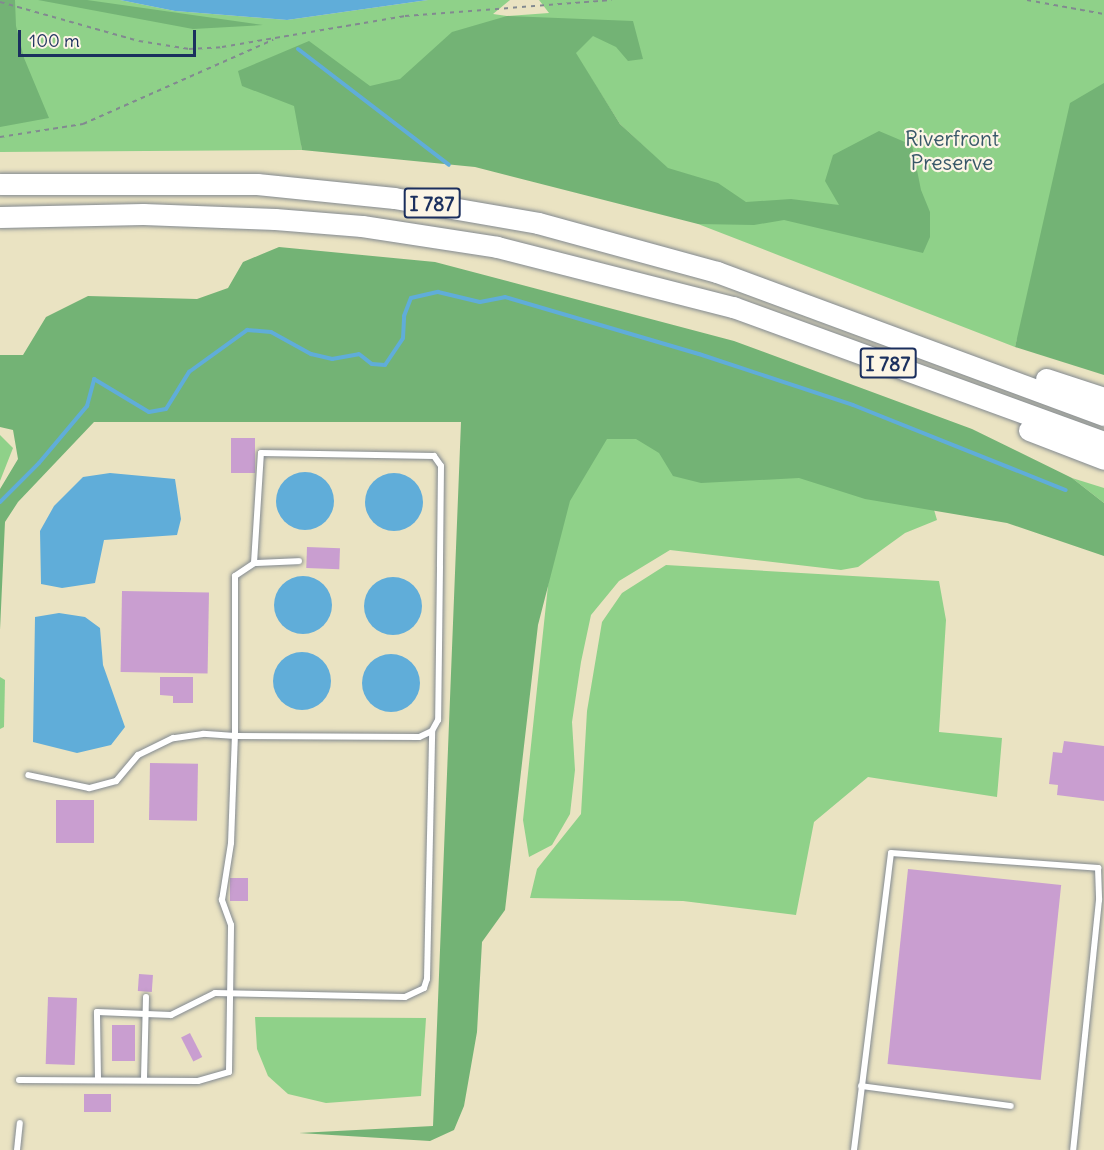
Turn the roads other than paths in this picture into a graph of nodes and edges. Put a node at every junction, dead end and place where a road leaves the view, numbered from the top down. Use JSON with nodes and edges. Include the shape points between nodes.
{"nodes":[{"id":1,"x":0,"y":184,"type":"edge"},
{"id":2,"x":0,"y":217,"type":"edge"},
{"id":3,"x":670,"y":291,"type":"junction"},
{"id":4,"x":848,"y":319,"type":"junction"},
{"id":5,"x":1104,"y":398,"type":"edge"},
{"id":6,"x":1104,"y":415,"type":"edge"},
{"id":7,"x":1104,"y":442,"type":"edge"},
{"id":8,"x":1104,"y":459,"type":"edge"},
{"id":9,"x":299,"y":561,"type":"dead end"},
{"id":10,"x":254,"y":563,"type":"junction"},
{"id":11,"x":432,"y":731,"type":"junction"},
{"id":12,"x":235,"y":736,"type":"junction"},
{"id":13,"x":28,"y":775,"type":"dead end"},
{"id":14,"x":229,"y":994,"type":"junction"},
{"id":15,"x":146,"y":997,"type":"dead end"},
{"id":16,"x":146,"y":1013,"type":"junction"},
{"id":17,"x":144,"y":1078,"type":"junction"},
{"id":18,"x":98,"y":1079,"type":"junction"},
{"id":19,"x":20,"y":1080,"type":"dead end"},
{"id":20,"x":861,"y":1086,"type":"junction"},
{"id":21,"x":1011,"y":1106,"type":"dead end"},
{"id":22,"x":20,"y":1123,"type":"dead end"},
{"id":23,"x":17,"y":1150,"type":"edge"},
{"id":24,"x":854,"y":1150,"type":"edge"},
{"id":25,"x":1073,"y":1150,"type":"edge"}],
"edges":[{"from":1,"to":4,"type":"highway","number":"I 787","via":[[257,184],[444,205],[638,248]]},
{"from":2,"to":3,"type":"highway","number":"I 787","via":[[187,215],[362,226],[519,252]]},
{"from":3,"to":7,"type":"highway","number":"I 787","via":[[733,307]]},
{"from":3,"to":8,"type":"highway"},
{"from":4,"to":5,"type":"highway","via":[[955,347]]},
{"from":4,"to":6,"type":"highway","number":"I 787"},
{"from":9,"to":10,"type":"lane"},
{"from":10,"to":11,"type":"lane","via":[[261,453],[434,456],[441,466],[438,720]]},
{"from":10,"to":12,"type":"lane","via":[[235,576]]},
{"from":11,"to":12,"type":"lane","via":[[419,736]]},
{"from":11,"to":14,"type":"lane","via":[[424,988],[405,997]]},
{"from":12,"to":13,"type":"lane","via":[[172,738],[138,755],[116,780],[89,788]]},
{"from":12,"to":14,"type":"lane","via":[[231,843],[222,900],[231,925]]},
{"from":14,"to":16,"type":"lane","via":[[215,993],[171,1015]]},
{"from":14,"to":17,"type":"lane","via":[[229,1072],[198,1081]]},
{"from":15,"to":16,"type":"lane"},
{"from":16,"to":17,"type":"lane"},
{"from":16,"to":18,"type":"lane","via":[[97,1012]]},
{"from":17,"to":18,"type":"lane"},
{"from":18,"to":19,"type":"lane"},
{"from":20,"to":21,"type":"lane"},
{"from":20,"to":24,"type":"lane"},
{"from":20,"to":25,"type":"lane","via":[[891,853],[1098,868],[1099,900]]},
{"from":22,"to":23,"type":"lane"}]}
